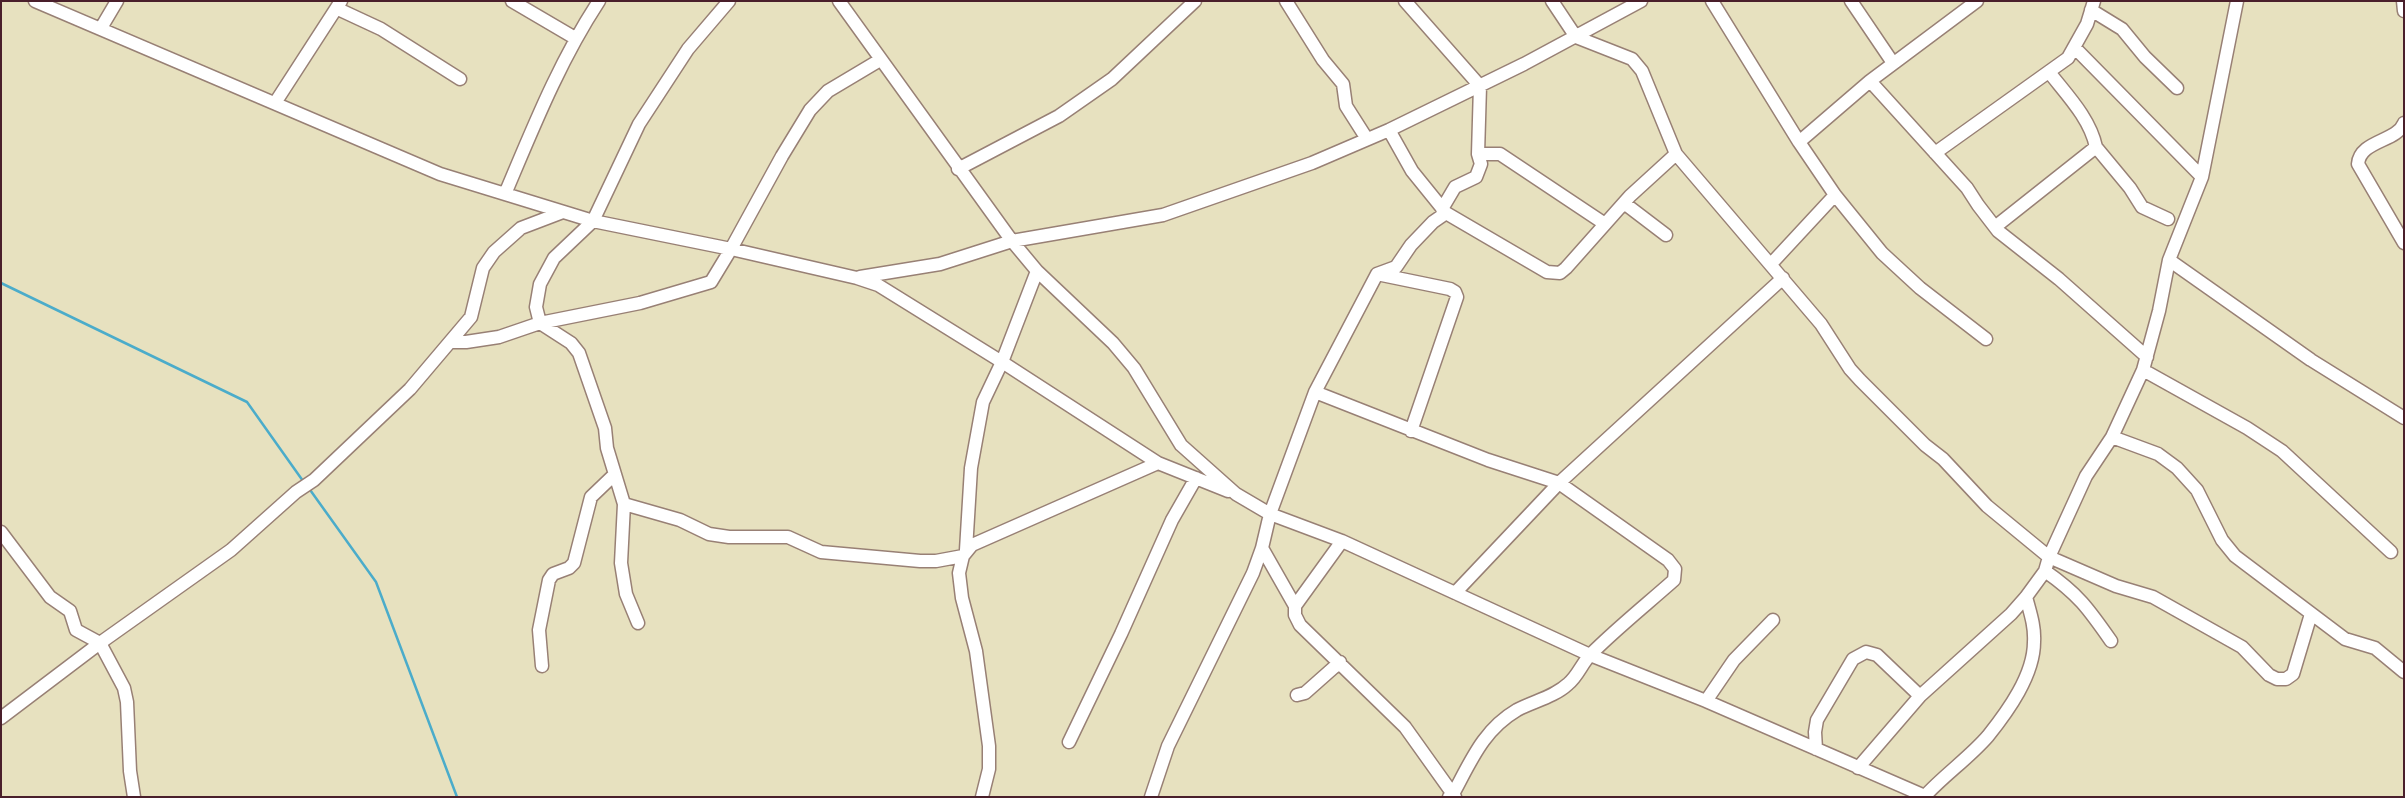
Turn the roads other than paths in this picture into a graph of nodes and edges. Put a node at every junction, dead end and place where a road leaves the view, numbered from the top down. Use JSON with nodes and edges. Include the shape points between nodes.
{"nodes":[{"id":1,"x":35,"y":1,"type":"edge"},
{"id":2,"x":117,"y":1,"type":"edge"},
{"id":3,"x":512,"y":1,"type":"edge"},
{"id":4,"x":599,"y":1,"type":"edge"},
{"id":5,"x":729,"y":1,"type":"edge"},
{"id":6,"x":839,"y":1,"type":"edge"},
{"id":7,"x":1195,"y":1,"type":"edge"},
{"id":8,"x":1286,"y":1,"type":"edge"},
{"id":9,"x":1405,"y":1,"type":"edge"},
{"id":10,"x":1552,"y":1,"type":"edge"},
{"id":11,"x":1641,"y":1,"type":"edge"},
{"id":12,"x":1712,"y":1,"type":"edge"},
{"id":13,"x":1851,"y":1,"type":"edge"},
{"id":14,"x":1977,"y":1,"type":"edge"},
{"id":15,"x":2403,"y":1,"type":"edge"},
{"id":16,"x":2236,"y":2,"type":"edge"},
{"id":17,"x":340,"y":5,"type":"edge"},
{"id":18,"x":2092,"y":6,"type":"edge"},
{"id":19,"x":2404,"y":11,"type":"edge"},
{"id":20,"x":101,"y":28,"type":"junction"},
{"id":21,"x":575,"y":38,"type":"junction"},
{"id":22,"x":1576,"y":38,"type":"junction"},
{"id":23,"x":2075,"y":48,"type":"junction"},
{"id":24,"x":880,"y":60,"type":"junction"},
{"id":25,"x":1889,"y":63,"type":"junction"},
{"id":26,"x":2049,"y":72,"type":"junction"},
{"id":27,"x":460,"y":79,"type":"dead end"},
{"id":28,"x":1870,"y":81,"type":"junction"},
{"id":29,"x":1480,"y":86,"type":"junction"},
{"id":30,"x":2177,"y":88,"type":"dead end"},
{"id":31,"x":275,"y":103,"type":"junction"},
{"id":32,"x":2404,"y":123,"type":"edge"},
{"id":33,"x":1389,"y":130,"type":"junction"},
{"id":34,"x":1367,"y":139,"type":"junction"},
{"id":35,"x":1799,"y":142,"type":"junction"},
{"id":36,"x":2096,"y":147,"type":"junction"},
{"id":37,"x":1935,"y":153,"type":"junction"},
{"id":38,"x":1478,"y":154,"type":"junction"},
{"id":39,"x":1676,"y":154,"type":"junction"},
{"id":40,"x":958,"y":169,"type":"junction"},
{"id":41,"x":2202,"y":177,"type":"junction"},
{"id":42,"x":505,"y":194,"type":"junction"},
{"id":43,"x":1835,"y":195,"type":"junction"},
{"id":44,"x":1624,"y":203,"type":"junction"},
{"id":45,"x":1444,"y":211,"type":"junction"},
{"id":46,"x":563,"y":212,"type":"junction"},
{"id":47,"x":2168,"y":219,"type":"dead end"},
{"id":48,"x":593,"y":221,"type":"junction"},
{"id":49,"x":1605,"y":224,"type":"junction"},
{"id":50,"x":1995,"y":227,"type":"junction"},
{"id":51,"x":1666,"y":234,"type":"dead end"},
{"id":52,"x":1012,"y":241,"type":"junction"},
{"id":53,"x":2404,"y":243,"type":"edge"},
{"id":54,"x":732,"y":250,"type":"junction"},
{"id":55,"x":2169,"y":260,"type":"junction"},
{"id":56,"x":1771,"y":264,"type":"junction"},
{"id":57,"x":1037,"y":271,"type":"junction"},
{"id":58,"x":1377,"y":274,"type":"junction"},
{"id":59,"x":857,"y":278,"type":"junction"},
{"id":60,"x":1783,"y":278,"type":"junction"},
{"id":61,"x":540,"y":323,"type":"junction"},
{"id":62,"x":1986,"y":339,"type":"dead end"},
{"id":63,"x":451,"y":342,"type":"junction"},
{"id":64,"x":2147,"y":357,"type":"junction"},
{"id":65,"x":1002,"y":362,"type":"junction"},
{"id":66,"x":2143,"y":370,"type":"junction"},
{"id":67,"x":1315,"y":392,"type":"junction"},
{"id":68,"x":2404,"y":418,"type":"edge"},
{"id":69,"x":1411,"y":431,"type":"junction"},
{"id":70,"x":2112,"y":437,"type":"junction"},
{"id":71,"x":1158,"y":464,"type":"junction"},
{"id":72,"x":614,"y":475,"type":"junction"},
{"id":73,"x":1196,"y":478,"type":"junction"},
{"id":74,"x":1559,"y":483,"type":"junction"},
{"id":75,"x":1236,"y":494,"type":"junction"},
{"id":76,"x":624,"y":504,"type":"junction"},
{"id":77,"x":1270,"y":514,"type":"junction"},
{"id":78,"x":1,"y":532,"type":"edge"},
{"id":79,"x":1342,"y":541,"type":"junction"},
{"id":80,"x":1262,"y":548,"type":"junction"},
{"id":81,"x":2391,"y":552,"type":"dead end"},
{"id":82,"x":964,"y":553,"type":"junction"},
{"id":83,"x":2049,"y":556,"type":"junction"},
{"id":84,"x":2044,"y":571,"type":"junction"},
{"id":85,"x":1455,"y":593,"type":"junction"},
{"id":86,"x":2026,"y":597,"type":"junction"},
{"id":87,"x":1295,"y":606,"type":"junction"},
{"id":88,"x":2310,"y":614,"type":"junction"},
{"id":89,"x":1773,"y":620,"type":"dead end"},
{"id":90,"x":638,"y":623,"type":"dead end"},
{"id":91,"x":2111,"y":641,"type":"dead end"},
{"id":92,"x":100,"y":643,"type":"junction"},
{"id":93,"x":1590,"y":655,"type":"junction"},
{"id":94,"x":1340,"y":662,"type":"junction"},
{"id":95,"x":542,"y":666,"type":"dead end"},
{"id":96,"x":2404,"y":672,"type":"edge"},
{"id":97,"x":1297,"y":695,"type":"dead end"},
{"id":98,"x":1920,"y":696,"type":"junction"},
{"id":99,"x":1706,"y":701,"type":"junction"},
{"id":100,"x":1,"y":718,"type":"edge"},
{"id":101,"x":1069,"y":742,"type":"dead end"},
{"id":102,"x":1816,"y":749,"type":"junction"},
{"id":103,"x":1858,"y":768,"type":"junction"},
{"id":104,"x":1452,"y":796,"type":"edge"},
{"id":105,"x":1925,"y":796,"type":"edge"},
{"id":106,"x":134,"y":797,"type":"edge"},
{"id":107,"x":982,"y":797,"type":"edge"},
{"id":108,"x":1151,"y":797,"type":"edge"}],
"edges":[{"from":1,"to":20,"type":"street"},
{"from":2,"to":20,"type":"street"},
{"from":3,"to":21,"type":"street"},
{"from":4,"to":21,"type":"street"},
{"from":5,"to":48,"type":"street","via":[[688,50],[639,124]]},
{"from":6,"to":24,"type":"street"},
{"from":7,"to":40,"type":"street","via":[[1112,79],[1059,116]]},
{"from":8,"to":34,"type":"street","via":[[1323,60],[1343,84],[1346,106]]},
{"from":9,"to":29,"type":"street"},
{"from":10,"to":22,"type":"street"},
{"from":11,"to":22,"type":"street"},
{"from":12,"to":35,"type":"street"},
{"from":13,"to":25,"type":"street"},
{"from":14,"to":25,"type":"street"},
{"from":15,"to":19,"type":"street"},
{"from":16,"to":41,"type":"street"},
{"from":17,"to":27,"type":"street"},
{"from":17,"to":31,"type":"street"},
{"from":18,"to":23,"type":"street"},
{"from":18,"to":30,"type":"street","via":[[2122,30],[2144,57]]},
{"from":20,"to":31,"type":"street"},
{"from":21,"to":42,"type":"street"},
{"from":22,"to":29,"type":"street"},
{"from":22,"to":39,"type":"street","via":[[1632,59],[1642,71]]},
{"from":23,"to":26,"type":"street","via":[[2068,58]]},
{"from":23,"to":41,"type":"street"},
{"from":24,"to":40,"type":"street"},
{"from":24,"to":54,"type":"street","via":[[828,91],[810,110]]},
{"from":25,"to":28,"type":"street"},
{"from":26,"to":36,"type":"street","via":[[2078,110]]},
{"from":26,"to":37,"type":"street"},
{"from":28,"to":35,"type":"street"},
{"from":28,"to":37,"type":"street"},
{"from":29,"to":33,"type":"street"},
{"from":29,"to":38,"type":"street"},
{"from":31,"to":42,"type":"street","via":[[440,174]]},
{"from":32,"to":53,"type":"street","via":[[2364,151],[2358,164]]},
{"from":33,"to":34,"type":"street"},
{"from":33,"to":45,"type":"street","via":[[1412,171]]},
{"from":34,"to":52,"type":"street","via":[[1163,215]]},
{"from":35,"to":43,"type":"street"},
{"from":36,"to":47,"type":"street","via":[[2142,207]]},
{"from":36,"to":50,"type":"street"},
{"from":37,"to":50,"type":"street","via":[[1967,188]]},
{"from":38,"to":45,"type":"street","via":[[1481,164],[1476,177],[1455,187]]},
{"from":38,"to":49,"type":"street","via":[[1500,154]]},
{"from":39,"to":44,"type":"street"},
{"from":39,"to":56,"type":"street"},
{"from":40,"to":52,"type":"street"},
{"from":41,"to":55,"type":"street"},
{"from":42,"to":46,"type":"street"},
{"from":43,"to":56,"type":"street"},
{"from":43,"to":62,"type":"street","via":[[1882,254]]},
{"from":44,"to":49,"type":"street"},
{"from":44,"to":51,"type":"street"},
{"from":45,"to":49,"type":"street","via":[[1554,274],[1566,268]]},
{"from":45,"to":58,"type":"street","via":[[1396,267]]},
{"from":46,"to":48,"type":"street"},
{"from":46,"to":63,"type":"street","via":[[521,228],[494,252],[482,268],[471,317]]},
{"from":48,"to":54,"type":"street"},
{"from":48,"to":61,"type":"street","via":[[554,258],[540,284],[536,307]]},
{"from":50,"to":64,"type":"street"},
{"from":52,"to":57,"type":"street"},
{"from":52,"to":59,"type":"street","via":[[940,264]]},
{"from":54,"to":59,"type":"street"},
{"from":54,"to":61,"type":"street","via":[[710,282],[640,303]]},
{"from":55,"to":64,"type":"street"},
{"from":55,"to":68,"type":"street","via":[[2311,360]]},
{"from":56,"to":60,"type":"street"},
{"from":57,"to":65,"type":"street"},
{"from":57,"to":75,"type":"street","via":[[1113,343],[1134,368],[1181,445]]},
{"from":58,"to":67,"type":"street"},
{"from":58,"to":69,"type":"street","via":[[1456,292]]},
{"from":59,"to":65,"type":"street","via":[[878,285]]},
{"from":60,"to":74,"type":"street"},
{"from":60,"to":83,"type":"street","via":[[1821,324],[1860,380],[1987,506]]},
{"from":61,"to":63,"type":"street","via":[[499,337]]},
{"from":61,"to":72,"type":"street","via":[[571,343],[579,353],[605,428]]},
{"from":63,"to":92,"type":"street","via":[[410,389],[314,480],[231,550]]},
{"from":64,"to":66,"type":"street"},
{"from":65,"to":71,"type":"street"},
{"from":65,"to":82,"type":"street","via":[[981,410],[971,468]]},
{"from":66,"to":70,"type":"street"},
{"from":66,"to":81,"type":"street","via":[[2282,451]]},
{"from":67,"to":69,"type":"street"},
{"from":67,"to":77,"type":"street"},
{"from":69,"to":74,"type":"street"},
{"from":70,"to":83,"type":"street","via":[[2086,476]]},
{"from":70,"to":88,"type":"street","via":[[2158,454],[2177,468],[2197,490],[2222,540],[2235,556]]},
{"from":71,"to":73,"type":"street"},
{"from":71,"to":82,"type":"street","via":[[972,545]]},
{"from":72,"to":76,"type":"street"},
{"from":72,"to":95,"type":"street","via":[[591,497],[574,563],[552,574],[543,601],[539,630]]},
{"from":73,"to":75,"type":"street"},
{"from":73,"to":101,"type":"street","via":[[1172,520]]},
{"from":74,"to":85,"type":"street"},
{"from":74,"to":93,"type":"street","via":[[1668,560],[1675,569],[1674,580]]},
{"from":75,"to":77,"type":"street"},
{"from":76,"to":82,"type":"street","via":[[680,520],[709,534],[788,537],[821,552],[920,561],[936,561]]},
{"from":76,"to":90,"type":"street","via":[[621,564],[626,594]]},
{"from":77,"to":79,"type":"street"},
{"from":77,"to":80,"type":"street"},
{"from":78,"to":92,"type":"street","via":[[50,597],[70,611],[76,630]]},
{"from":79,"to":85,"type":"street"},
{"from":79,"to":87,"type":"street"},
{"from":80,"to":87,"type":"street"},
{"from":80,"to":108,"type":"street","via":[[1236,610],[1168,746]]},
{"from":82,"to":107,"type":"street","via":[[959,573],[962,598],[976,651],[989,746],[989,769]]},
{"from":83,"to":84,"type":"street"},
{"from":83,"to":88,"type":"street","via":[[2116,586],[2153,597],[2242,647],[2277,679],[2286,679],[2293,674]]},
{"from":84,"to":86,"type":"street"},
{"from":84,"to":91,"type":"street","via":[[2070,588],[2088,607]]},
{"from":85,"to":93,"type":"street"},
{"from":86,"to":98,"type":"street"},
{"from":86,"to":105,"type":"street","via":[[2034,642],[2032,660],[2016,696],[1987,736]]},
{"from":87,"to":94,"type":"street","via":[[1300,626]]},
{"from":88,"to":96,"type":"street","via":[[2345,639],[2375,648]]},
{"from":89,"to":99,"type":"street","via":[[1734,660]]},
{"from":92,"to":100,"type":"street"},
{"from":92,"to":106,"type":"street","via":[[128,702]]},
{"from":93,"to":99,"type":"street"},
{"from":93,"to":104,"type":"street","via":[[1576,678],[1566,686],[1517,711],[1491,732],[1471,756]]},
{"from":94,"to":97,"type":"street"},
{"from":94,"to":104,"type":"street","via":[[1404,727]]},
{"from":98,"to":102,"type":"street","via":[[1877,655],[1866,652],[1853,659],[1817,720],[1814,732]]},
{"from":98,"to":103,"type":"street"},
{"from":99,"to":102,"type":"street"},
{"from":102,"to":103,"type":"street"},
{"from":103,"to":105,"type":"street"}]}
